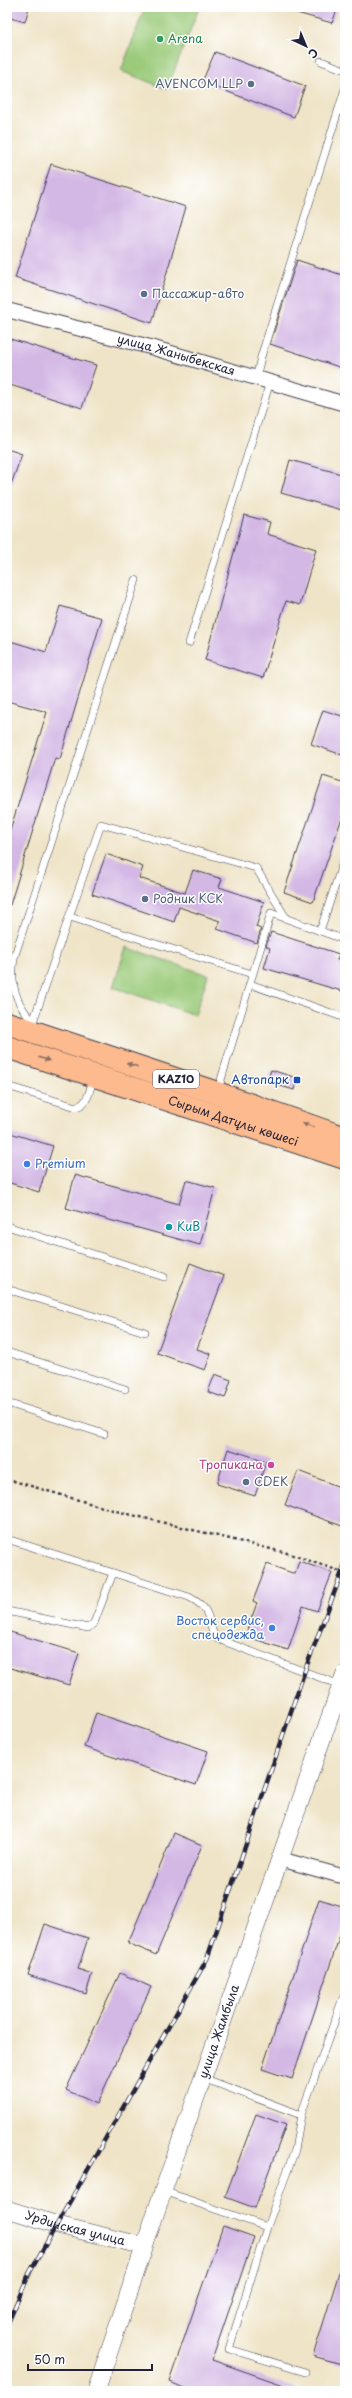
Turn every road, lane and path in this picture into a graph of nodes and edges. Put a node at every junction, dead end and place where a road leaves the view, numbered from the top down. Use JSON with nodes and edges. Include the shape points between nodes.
{"nodes":[{"id":1,"x":321,"y":61,"type":"dead end"},
{"id":2,"x":345,"y":70,"type":"edge"},
{"id":3,"x":345,"y":89,"type":"edge"},
{"id":4,"x":7,"y":310,"type":"edge"},
{"id":5,"x":256,"y":378,"type":"junction"},
{"id":6,"x":270,"y":382,"type":"junction"},
{"id":7,"x":345,"y":404,"type":"edge"},
{"id":8,"x":136,"y":580,"type":"dead end"},
{"id":9,"x":189,"y":643,"type":"dead end"},
{"id":10,"x":345,"y":856,"type":"edge"},
{"id":11,"x":70,"y":917,"type":"junction"},
{"id":12,"x":286,"y":918,"type":"junction"},
{"id":13,"x":320,"y":931,"type":"junction"},
{"id":14,"x":345,"y":940,"type":"edge"},
{"id":15,"x":7,"y":963,"type":"edge"},
{"id":16,"x":12,"y":970,"type":"junction"},
{"id":17,"x":252,"y":974,"type":"junction"},
{"id":18,"x":250,"y":984,"type":"junction"},
{"id":19,"x":345,"y":1018,"type":"edge"},
{"id":20,"x":7,"y":1023,"type":"edge"},
{"id":21,"x":31,"y":1026,"type":"junction"},
{"id":22,"x":7,"y":1047,"type":"edge"},
{"id":23,"x":94,"y":1076,"type":"junction"},
{"id":24,"x":7,"y":1086,"type":"edge"},
{"id":25,"x":217,"y":1092,"type":"junction"},
{"id":26,"x":345,"y":1138,"type":"edge"},
{"id":27,"x":345,"y":1158,"type":"edge"},
{"id":28,"x":7,"y":1226,"type":"edge"},
{"id":29,"x":164,"y":1277,"type":"dead end"},
{"id":30,"x":7,"y":1289,"type":"edge"},
{"id":31,"x":145,"y":1332,"type":"dead end"},
{"id":32,"x":7,"y":1352,"type":"edge"},
{"id":33,"x":125,"y":1389,"type":"dead end"},
{"id":34,"x":7,"y":1403,"type":"edge"},
{"id":35,"x":104,"y":1434,"type":"dead end"},
{"id":36,"x":7,"y":1479,"type":"edge"},
{"id":37,"x":7,"y":1540,"type":"edge"},
{"id":38,"x":113,"y":1573,"type":"junction"},
{"id":39,"x":345,"y":1573,"type":"edge"},
{"id":40,"x":7,"y":1611,"type":"edge"},
{"id":41,"x":343,"y":1680,"type":"edge"},
{"id":42,"x":280,"y":1859,"type":"junction"},
{"id":43,"x":345,"y":1876,"type":"edge"},
{"id":44,"x":345,"y":1992,"type":"edge"},
{"id":45,"x":204,"y":2078,"type":"junction"},
{"id":46,"x":301,"y":2115,"type":"junction"},
{"id":47,"x":163,"y":2191,"type":"junction"},
{"id":48,"x":7,"y":2209,"type":"edge"},
{"id":49,"x":267,"y":2227,"type":"junction"},
{"id":50,"x":144,"y":2246,"type":"junction"},
{"id":51,"x":305,"y":2372,"type":"dead end"},
{"id":52,"x":96,"y":2391,"type":"edge"}],
"edges":[{"from":1,"to":2,"type":"lane"},
{"from":3,"to":5,"type":"lane"},
{"from":4,"to":5,"type":"street","name":"улица Жаныбекская","via":[[154,348]]},
{"from":5,"to":6,"type":"street","name":"улица Жаныбекская"},
{"from":6,"to":7,"type":"street","name":"улица Жаныбекская"},
{"from":6,"to":9,"type":"lane"},
{"from":8,"to":16,"type":"lane","via":[[20,938]]},
{"from":10,"to":13,"type":"lane"},
{"from":11,"to":12,"type":"lane","via":[[101,824],[256,868]]},
{"from":11,"to":17,"type":"lane"},
{"from":11,"to":21,"type":"lane"},
{"from":12,"to":13,"type":"lane"},
{"from":12,"to":17,"type":"lane","via":[[271,913]]},
{"from":13,"to":14,"type":"lane"},
{"from":15,"to":16,"type":"lane"},
{"from":16,"to":21,"type":"lane","via":[[16,998]]},
{"from":17,"to":18,"type":"lane"},
{"from":18,"to":19,"type":"lane"},
{"from":18,"to":25,"type":"lane"},
{"from":20,"to":21,"type":"highway","name":"Сырым Датұлы көшесі","number":"KAZ10"},
{"from":25,"to":21,"type":"highway","name":"Сырым Датұлы көшесі","number":"KAZ10","one_way":true},
{"from":22,"to":23,"type":"highway","name":"Сырым Датұлы көшесі","number":"KAZ10","one_way":true},
{"from":23,"to":24,"type":"lane","via":[[87,1099],[76,1107]]},
{"from":23,"to":27,"type":"highway","name":"Сырым Датұлы көшесі","number":"KAZ10"},
{"from":26,"to":25,"type":"highway","name":"Сырым Датұлы көшесі","number":"KAZ10","one_way":true},
{"from":28,"to":29,"type":"lane"},
{"from":30,"to":31,"type":"lane"},
{"from":32,"to":33,"type":"lane"},
{"from":34,"to":35,"type":"lane"},
{"from":36,"to":39,"type":"path","via":[[116,1511],[287,1553]]},
{"from":37,"to":38,"type":"lane"},
{"from":38,"to":40,"type":"lane","via":[[94,1623],[88,1628]]},
{"from":38,"to":41,"type":"lane","via":[[200,1602],[207,1610],[214,1636],[218,1639]]},
{"from":41,"to":42,"type":"street","name":"улица Жамбыла"},
{"from":42,"to":43,"type":"street"},
{"from":42,"to":45,"type":"street","name":"улица Жамбыла"},
{"from":44,"to":46,"type":"lane"},
{"from":45,"to":46,"type":"lane"},
{"from":45,"to":47,"type":"street","name":"улица Жамбыла"},
{"from":46,"to":49,"type":"lane","via":[[295,2150]]},
{"from":47,"to":49,"type":"lane"},
{"from":47,"to":50,"type":"street","name":"улица Жамбыла"},
{"from":48,"to":50,"type":"street","name":"Урдинская улица","via":[[58,2225]]},
{"from":49,"to":51,"type":"lane","via":[[229,2349]]},
{"from":50,"to":52,"type":"street","name":"улица Жамбыла"}]}
